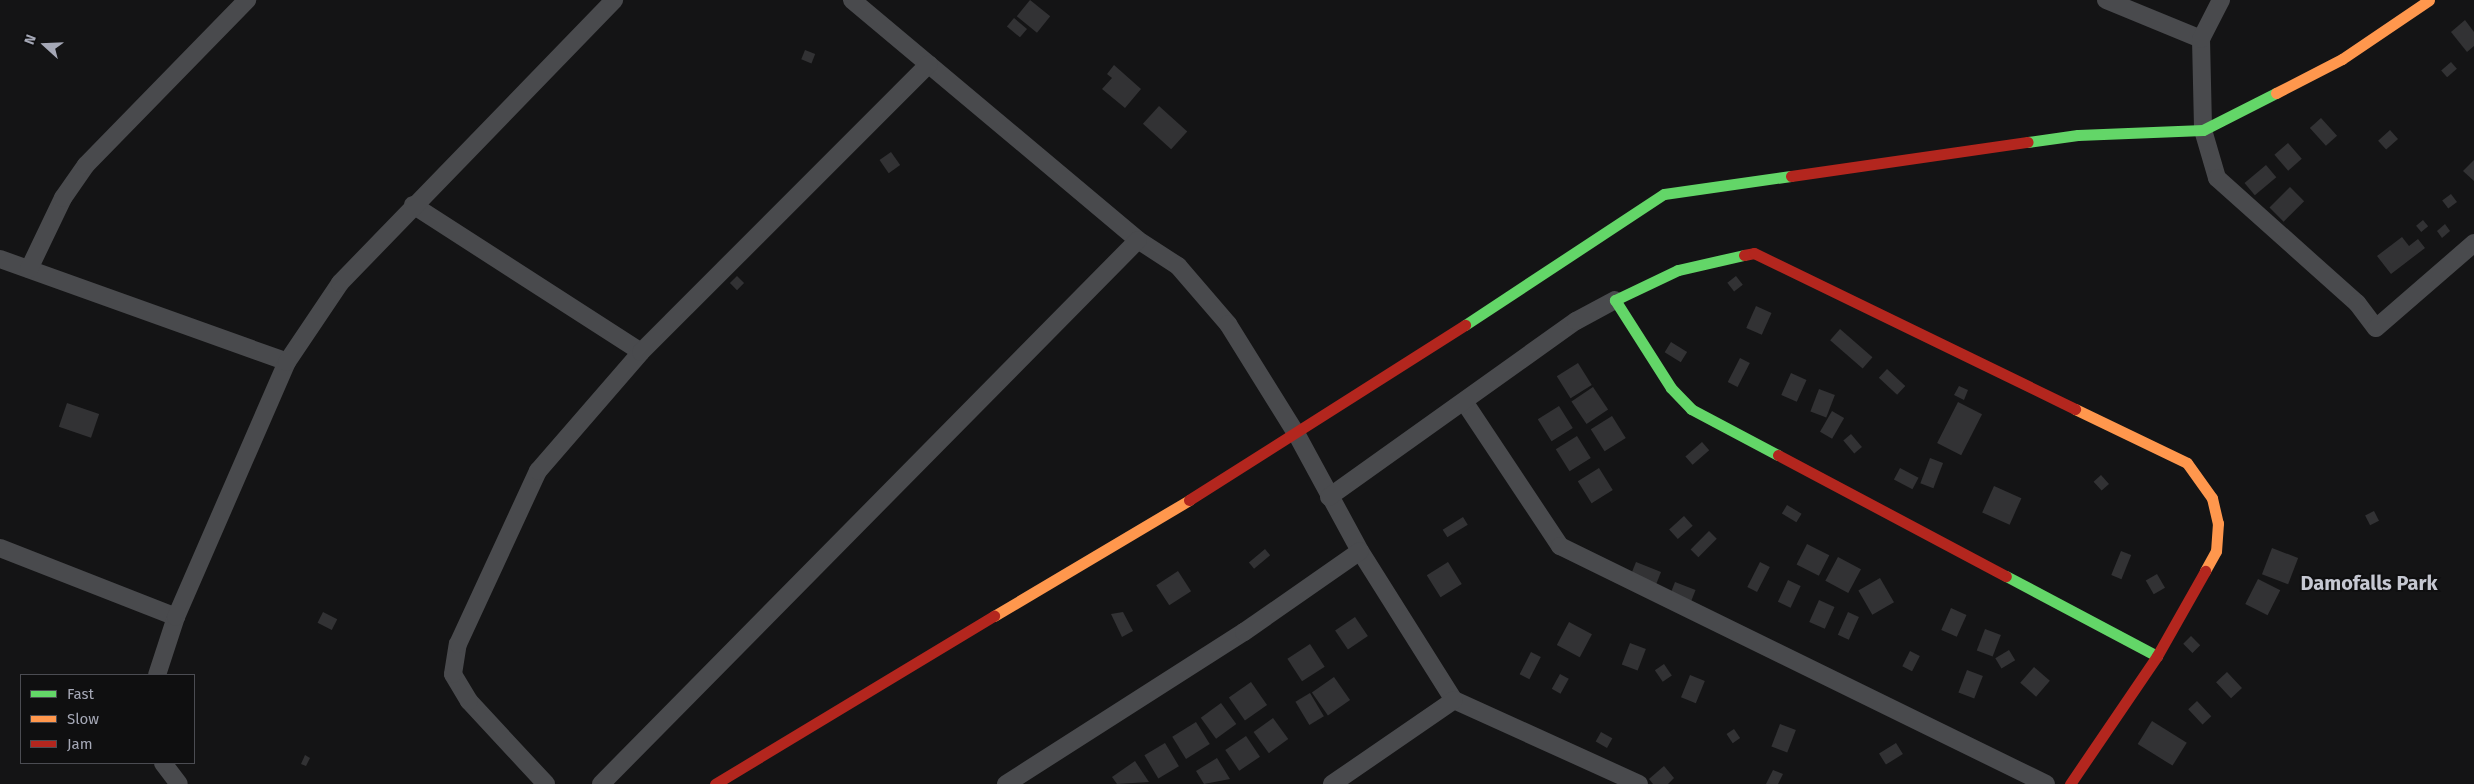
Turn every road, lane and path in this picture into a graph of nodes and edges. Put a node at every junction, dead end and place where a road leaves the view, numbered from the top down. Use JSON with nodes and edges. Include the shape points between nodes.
{"nodes":[{"id":1,"x":248,"y":0,"type":"edge"},
{"id":2,"x":614,"y":0,"type":"edge"},
{"id":3,"x":852,"y":0,"type":"edge"},
{"id":4,"x":2106,"y":0,"type":"edge"},
{"id":5,"x":2221,"y":0,"type":"edge"},
{"id":6,"x":2429,"y":0,"type":"edge"},
{"id":7,"x":2201,"y":39,"type":"junction"},
{"id":8,"x":930,"y":64,"type":"junction"},
{"id":9,"x":2203,"y":130,"type":"junction"},
{"id":10,"x":413,"y":205,"type":"junction"},
{"id":11,"x":1138,"y":240,"type":"junction"},
{"id":12,"x":2474,"y":243,"type":"edge"},
{"id":13,"x":0,"y":259,"type":"edge"},
{"id":14,"x":29,"y":269,"type":"junction"},
{"id":15,"x":1616,"y":300,"type":"junction"},
{"id":16,"x":641,"y":352,"type":"junction"},
{"id":17,"x":287,"y":362,"type":"junction"},
{"id":18,"x":1465,"y":403,"type":"junction"},
{"id":19,"x":1297,"y":435,"type":"junction"},
{"id":20,"x":1329,"y":497,"type":"junction"},
{"id":21,"x":0,"y":548,"type":"edge"},
{"id":22,"x":1360,"y":551,"type":"junction"},
{"id":23,"x":176,"y":617,"type":"junction"},
{"id":24,"x":2157,"y":656,"type":"junction"},
{"id":25,"x":157,"y":674,"type":"edge"},
{"id":26,"x":1454,"y":700,"type":"junction"},
{"id":27,"x":164,"y":764,"type":"edge"},
{"id":28,"x":1634,"y":783,"type":"edge"},
{"id":29,"x":179,"y":784,"type":"edge"},
{"id":30,"x":546,"y":784,"type":"edge"},
{"id":31,"x":601,"y":784,"type":"edge"},
{"id":32,"x":715,"y":784,"type":"edge"},
{"id":33,"x":1006,"y":784,"type":"edge"},
{"id":34,"x":1332,"y":784,"type":"edge"},
{"id":35,"x":2046,"y":784,"type":"edge"},
{"id":36,"x":2070,"y":784,"type":"edge"}],
"edges":[{"from":1,"to":14,"type":"street","via":[[86,165],[63,198]]},
{"from":2,"to":10,"type":"street"},
{"from":3,"to":8,"type":"street"},
{"from":4,"to":7,"type":"street"},
{"from":5,"to":7,"type":"street"},
{"from":6,"to":9,"type":"street","via":[[2342,59]]},
{"from":7,"to":9,"type":"street"},
{"from":8,"to":11,"type":"street"},
{"from":8,"to":16,"type":"street"},
{"from":9,"to":12,"type":"street","via":[[2218,178],[2357,303],[2376,328]]},
{"from":9,"to":19,"type":"street","via":[[2078,135],[1664,194]]},
{"from":10,"to":16,"type":"street"},
{"from":10,"to":17,"type":"street","via":[[340,283]]},
{"from":11,"to":19,"type":"street","via":[[1178,266],[1228,324]]},
{"from":11,"to":31,"type":"street"},
{"from":13,"to":14,"type":"street"},
{"from":14,"to":17,"type":"street"},
{"from":15,"to":18,"type":"street","via":[[1576,321]]},
{"from":15,"to":24,"type":"street","via":[[1671,388],[1691,409]]},
{"from":15,"to":24,"type":"street","via":[[1678,270],[1754,253],[2187,463],[2212,498],[2218,523],[2216,551]]},
{"from":16,"to":30,"type":"street","via":[[538,471],[458,644],[454,674],[469,702]]},
{"from":17,"to":23,"type":"street"},
{"from":18,"to":20,"type":"street"},
{"from":18,"to":35,"type":"street","via":[[1560,546]]},
{"from":19,"to":20,"type":"street"},
{"from":19,"to":32,"type":"street"},
{"from":20,"to":22,"type":"street"},
{"from":21,"to":23,"type":"street"},
{"from":22,"to":26,"type":"street"},
{"from":22,"to":33,"type":"street","via":[[1244,632]]},
{"from":23,"to":25,"type":"street"},
{"from":24,"to":36,"type":"street"},
{"from":26,"to":28,"type":"street"},
{"from":26,"to":34,"type":"street"},
{"from":27,"to":29,"type":"street"}]}
